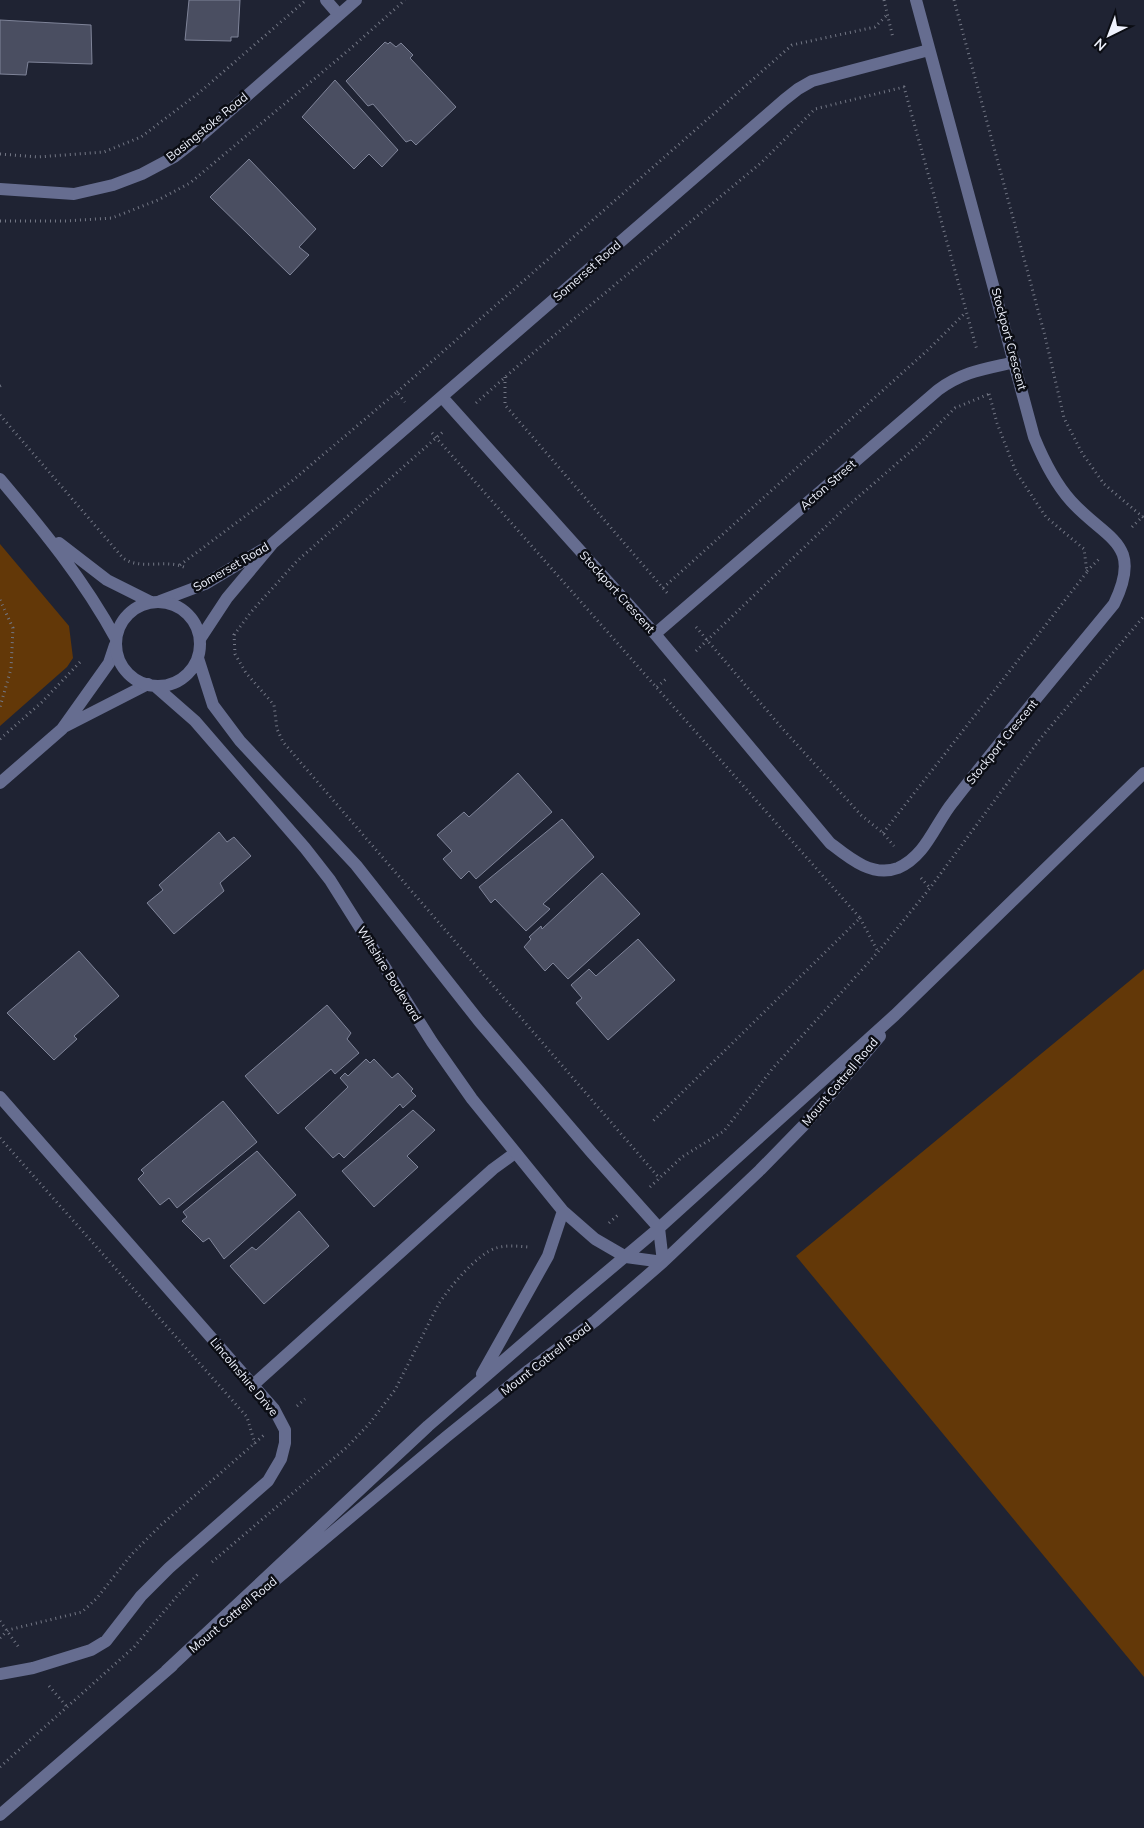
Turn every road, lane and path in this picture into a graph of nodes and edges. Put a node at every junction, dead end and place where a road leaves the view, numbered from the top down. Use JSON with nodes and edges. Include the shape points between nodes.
{"nodes":[{"id":1,"x":306,"y":0,"type":"edge"},
{"id":2,"x":326,"y":0,"type":"edge"},
{"id":3,"x":356,"y":0,"type":"edge"},
{"id":4,"x":916,"y":0,"type":"edge"},
{"id":5,"x":954,"y":0,"type":"edge"},
{"id":6,"x":888,"y":14,"type":"dead end"},
{"id":7,"x":339,"y":15,"type":"junction"},
{"id":8,"x":929,"y":50,"type":"junction"},
{"id":9,"x":0,"y":154,"type":"edge"},
{"id":10,"x":0,"y":190,"type":"edge"},
{"id":11,"x":966,"y":311,"type":"junction"},
{"id":12,"x":1015,"y":362,"type":"junction"},
{"id":13,"x":982,"y":370,"type":"junction"},
{"id":14,"x":4,"y":384,"type":"dead end"},
{"id":15,"x":0,"y":386,"type":"edge"},
{"id":16,"x":396,"y":392,"type":"junction"},
{"id":17,"x":988,"y":394,"type":"junction"},
{"id":18,"x":442,"y":396,"type":"junction"},
{"id":19,"x":0,"y":415,"type":"edge"},
{"id":20,"x":419,"y":417,"type":"junction"},
{"id":21,"x":460,"y":417,"type":"junction"},
{"id":22,"x":436,"y":438,"type":"junction"},
{"id":23,"x":0,"y":479,"type":"edge"},
{"id":24,"x":1144,"y":516,"type":"edge"},
{"id":25,"x":44,"y":531,"type":"junction"},
{"id":26,"x":273,"y":543,"type":"junction"},
{"id":27,"x":157,"y":564,"type":"dead end"},
{"id":28,"x":180,"y":565,"type":"dead end"},
{"id":29,"x":663,"y":588,"type":"dead end"},
{"id":30,"x":0,"y":600,"type":"edge"},
{"id":31,"x":156,"y":602,"type":"junction"},
{"id":32,"x":1144,"y":616,"type":"edge"},
{"id":33,"x":234,"y":634,"type":"dead end"},
{"id":34,"x":655,"y":634,"type":"junction"},
{"id":35,"x":200,"y":639,"type":"junction"},
{"id":36,"x":115,"y":642,"type":"junction"},
{"id":37,"x":198,"y":658,"type":"junction"},
{"id":38,"x":81,"y":661,"type":"dead end"},
{"id":39,"x":681,"y":665,"type":"junction"},
{"id":40,"x":151,"y":685,"type":"junction"},
{"id":41,"x":657,"y":687,"type":"junction"},
{"id":42,"x":274,"y":705,"type":"dead end"},
{"id":43,"x":0,"y":706,"type":"edge"},
{"id":44,"x":62,"y":728,"type":"junction"},
{"id":45,"x":0,"y":738,"type":"edge"},
{"id":46,"x":1144,"y":773,"type":"edge"},
{"id":47,"x":0,"y":783,"type":"edge"},
{"id":48,"x":883,"y":833,"type":"dead end"},
{"id":49,"x":860,"y":918,"type":"junction"},
{"id":50,"x":878,"y":952,"type":"junction"},
{"id":51,"x":895,"y":1015,"type":"junction"},
{"id":52,"x":0,"y":1097,"type":"edge"},
{"id":53,"x":652,"y":1122,"type":"dead end"},
{"id":54,"x":0,"y":1138,"type":"edge"},
{"id":55,"x":515,"y":1153,"type":"junction"},
{"id":56,"x":660,"y":1179,"type":"junction"},
{"id":57,"x":634,"y":1200,"type":"junction"},
{"id":58,"x":563,"y":1211,"type":"junction"},
{"id":59,"x":659,"y":1228,"type":"junction"},
{"id":60,"x":595,"y":1239,"type":"junction"},
{"id":61,"x":548,"y":1256,"type":"junction"},
{"id":62,"x":626,"y":1257,"type":"junction"},
{"id":63,"x":663,"y":1262,"type":"junction"},
{"id":64,"x":478,"y":1383,"type":"junction"},
{"id":65,"x":253,"y":1385,"type":"junction"},
{"id":66,"x":305,"y":1399,"type":"dead end"},
{"id":67,"x":280,"y":1421,"type":"junction"},
{"id":68,"x":255,"y":1444,"type":"junction"},
{"id":69,"x":207,"y":1567,"type":"dead end"},
{"id":70,"x":199,"y":1573,"type":"dead end"},
{"id":71,"x":0,"y":1621,"type":"edge"},
{"id":72,"x":8,"y":1630,"type":"junction"},
{"id":73,"x":0,"y":1638,"type":"edge"},
{"id":74,"x":33,"y":1668,"type":"junction"},
{"id":75,"x":166,"y":1671,"type":"junction"},
{"id":76,"x":0,"y":1674,"type":"edge"},
{"id":77,"x":68,"y":1708,"type":"junction"},
{"id":78,"x":0,"y":1767,"type":"edge"},
{"id":79,"x":0,"y":1815,"type":"edge"}],
"edges":[{"from":1,"to":9,"type":"path","via":[[200,92],[141,137],[104,152],[38,157]]},
{"from":2,"to":7,"type":"street"},
{"from":3,"to":7,"type":"street","name":"Basingstoke Road"},
{"from":4,"to":8,"type":"street","name":"Stockport Crescent"},
{"from":5,"to":24,"type":"path","via":[[1064,418],[1082,453],[1104,484]]},
{"from":6,"to":16,"type":"path","via":[[875,27],[792,45]]},
{"from":7,"to":10,"type":"street","name":"Basingstoke Road","via":[[202,135],[174,157],[150,170],[113,185],[74,194]]},
{"from":8,"to":12,"type":"street","name":"Stockport Crescent"},
{"from":8,"to":18,"type":"street","name":"Somerset Road","via":[[812,81],[798,89]]},
{"from":11,"to":13,"type":"path"},
{"from":11,"to":21,"type":"path","via":[[904,87],[815,109],[762,162]]},
{"from":11,"to":29,"type":"path","via":[[930,348]]},
{"from":12,"to":13,"type":"street","name":"Acton Street"},
{"from":12,"to":39,"type":"street","name":"Stockport Crescent","via":[[1034,437],[1044,462],[1071,501],[1116,542],[1126,568],[1114,604],[951,804],[923,848],[907,863],[890,870],[877,870],[862,866],[830,843]]},
{"from":13,"to":17,"type":"path"},
{"from":13,"to":34,"type":"street","name":"Acton Street","via":[[953,379],[938,390]]},
{"from":14,"to":15,"type":"path"},
{"from":16,"to":20,"type":"path"},
{"from":16,"to":28,"type":"path","via":[[292,481]]},
{"from":17,"to":39,"type":"path","via":[[955,408]]},
{"from":17,"to":48,"type":"path","via":[[1016,472],[1046,517],[1084,549],[1087,572]]},
{"from":18,"to":20,"type":"street","name":"Somerset Road"},
{"from":18,"to":21,"type":"street","name":"Stockport Crescent"},
{"from":19,"to":27,"type":"path","via":[[123,558],[130,563]]},
{"from":20,"to":22,"type":"path"},
{"from":20,"to":26,"type":"street","name":"Somerset Road"},
{"from":21,"to":22,"type":"path"},
{"from":21,"to":34,"type":"street","name":"Stockport Crescent"},
{"from":22,"to":33,"type":"path","via":[[297,561]]},
{"from":22,"to":41,"type":"path"},
{"from":23,"to":25,"type":"street"},
{"from":25,"to":31,"type":"street","via":[[89,568]]},
{"from":25,"to":36,"type":"street","via":[[93,598]]},
{"from":26,"to":31,"type":"street","name":"Somerset Road","via":[[205,584]]},
{"from":26,"to":35,"type":"street","name":"Somerset Road","via":[[227,598]]},
{"from":30,"to":43,"type":"path","via":[[12,628],[11,669]]},
{"from":31,"to":35,"type":"street","via":[[182,609],[191,618]]},
{"from":31,"to":36,"type":"street","via":[[138,606],[127,614]]},
{"from":32,"to":50,"type":"path","via":[[1040,740]]},
{"from":34,"to":39,"type":"street","name":"Stockport Crescent"},
{"from":35,"to":37,"type":"street"},
{"from":36,"to":40,"type":"street","via":[[122,666],[128,674]]},
{"from":36,"to":44,"type":"street","via":[[109,663]]},
{"from":37,"to":40,"type":"street","via":[[181,679],[169,685]]},
{"from":37,"to":57,"type":"street","via":[[213,705],[240,740],[356,865],[479,1021]]},
{"from":38,"to":45,"type":"path","via":[[42,702]]},
{"from":39,"to":41,"type":"path"},
{"from":40,"to":44,"type":"street"},
{"from":40,"to":55,"type":"street","name":"Wiltshire Boulevard","via":[[195,721],[330,880],[432,1042]]},
{"from":41,"to":49,"type":"path"},
{"from":42,"to":56,"type":"path","via":[[277,729],[283,742]]},
{"from":44,"to":47,"type":"street"},
{"from":46,"to":51,"type":"street","name":"Mount Cottrell Road"},
{"from":49,"to":50,"type":"path"},
{"from":49,"to":53,"type":"path"},
{"from":50,"to":56,"type":"path","via":[[772,1068],[724,1130],[682,1157]]},
{"from":51,"to":59,"type":"street","name":"Mount Cottrell Road"},
{"from":51,"to":63,"type":"street","name":"Mount Cottrell Road","via":[[871,1048],[805,1124]]},
{"from":52,"to":65,"type":"street","name":"Lincolnshire Drive"},
{"from":54,"to":68,"type":"path","via":[[247,1417]]},
{"from":55,"to":58,"type":"street","name":"Wiltshire Boulevard"},
{"from":55,"to":65,"type":"street"},
{"from":56,"to":57,"type":"path"},
{"from":57,"to":59,"type":"street"},
{"from":57,"to":60,"type":"path"},
{"from":58,"to":60,"type":"street","name":"Wiltshire Boulevard"},
{"from":58,"to":61,"type":"street"},
{"from":59,"to":62,"type":"street","name":"Mount Cottrell Road"},
{"from":59,"to":63,"type":"street"},
{"from":60,"to":62,"type":"street","name":"Wiltshire Boulevard"},
{"from":61,"to":64,"type":"street"},
{"from":61,"to":69,"type":"path","via":[[532,1247],[508,1246],[495,1248],[476,1262],[438,1305],[395,1390],[368,1424],[347,1447]]},
{"from":62,"to":63,"type":"street"},
{"from":62,"to":64,"type":"street","name":"Mount Cottrell Road"},
{"from":63,"to":75,"type":"street","name":"Mount Cottrell Road","via":[[595,1321],[439,1443]]},
{"from":64,"to":75,"type":"street","name":"Mount Cottrell Road"},
{"from":65,"to":67,"type":"street","name":"Lincolnshire Drive"},
{"from":66,"to":67,"type":"path"},
{"from":67,"to":68,"type":"path"},
{"from":67,"to":74,"type":"street","name":"Lincolnshire Drive","via":[[285,1430],[285,1443],[281,1459],[268,1480],[169,1568],[141,1596],[106,1641],[91,1650]]},
{"from":68,"to":72,"type":"path","via":[[161,1525],[82,1612]]},
{"from":70,"to":77,"type":"path","via":[[134,1647]]},
{"from":71,"to":72,"type":"path"},
{"from":72,"to":73,"type":"path"},
{"from":74,"to":76,"type":"street","name":"Lincolnshire Drive"},
{"from":74,"to":77,"type":"path"},
{"from":75,"to":79,"type":"street","name":"Mount Cottrell Road"},
{"from":77,"to":78,"type":"path"}]}
